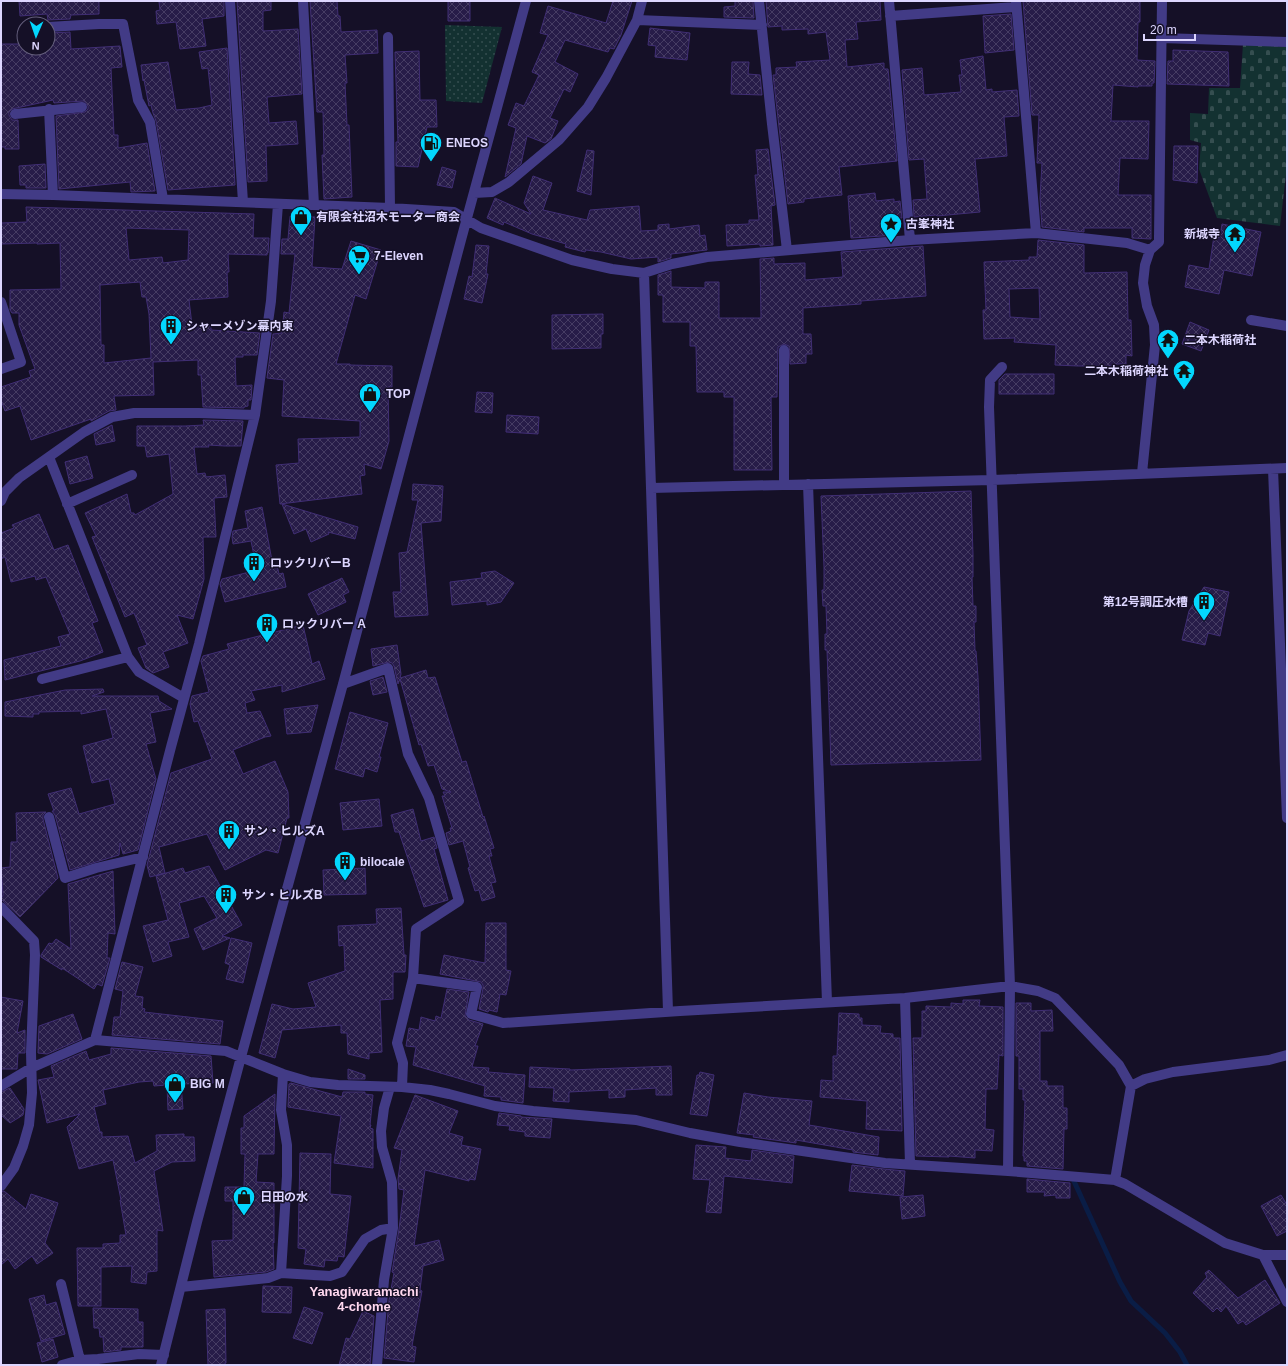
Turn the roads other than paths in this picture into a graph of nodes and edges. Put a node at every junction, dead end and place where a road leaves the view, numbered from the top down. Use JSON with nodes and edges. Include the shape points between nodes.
{"nodes":[{"id":1,"x":230,"y":1,"type":"edge"},
{"id":2,"x":303,"y":1,"type":"edge"},
{"id":3,"x":526,"y":1,"type":"edge"},
{"id":4,"x":642,"y":1,"type":"edge"},
{"id":5,"x":759,"y":1,"type":"edge"},
{"id":6,"x":889,"y":1,"type":"edge"},
{"id":7,"x":1162,"y":1,"type":"edge"},
{"id":8,"x":1015,"y":4,"type":"edge"},
{"id":9,"x":890,"y":16,"type":"junction"},
{"id":10,"x":637,"y":20,"type":"junction"},
{"id":11,"x":762,"y":25,"type":"junction"},
{"id":12,"x":56,"y":27,"type":"edge"},
{"id":13,"x":388,"y":37,"type":"dead end"},
{"id":14,"x":1161,"y":38,"type":"junction"},
{"id":15,"x":1287,"y":42,"type":"edge"},
{"id":16,"x":82,"y":107,"type":"dead end"},
{"id":17,"x":49,"y":109,"type":"junction"},
{"id":18,"x":15,"y":114,"type":"dead end"},
{"id":19,"x":474,"y":193,"type":"junction"},
{"id":20,"x":1,"y":194,"type":"edge"},
{"id":21,"x":53,"y":195,"type":"junction"},
{"id":22,"x":163,"y":199,"type":"junction"},
{"id":23,"x":243,"y":202,"type":"junction"},
{"id":24,"x":278,"y":204,"type":"junction"},
{"id":25,"x":314,"y":205,"type":"junction"},
{"id":26,"x":390,"y":208,"type":"junction"},
{"id":27,"x":467,"y":218,"type":"junction"},
{"id":28,"x":1036,"y":233,"type":"junction"},
{"id":29,"x":910,"y":240,"type":"junction"},
{"id":30,"x":787,"y":250,"type":"junction"},
{"id":31,"x":1150,"y":250,"type":"junction"},
{"id":32,"x":644,"y":273,"type":"junction"},
{"id":33,"x":1,"y":302,"type":"edge"},
{"id":34,"x":1251,"y":320,"type":"dead end"},
{"id":35,"x":1287,"y":326,"type":"edge"},
{"id":36,"x":784,"y":350,"type":"dead end"},
{"id":37,"x":1002,"y":368,"type":"dead end"},
{"id":38,"x":1,"y":369,"type":"edge"},
{"id":39,"x":256,"y":415,"type":"junction"},
{"id":40,"x":49,"y":457,"type":"junction"},
{"id":41,"x":1287,"y":468,"type":"edge"},
{"id":42,"x":1273,"y":469,"type":"junction"},
{"id":43,"x":1142,"y":474,"type":"junction"},
{"id":44,"x":132,"y":475,"type":"dead end"},
{"id":45,"x":992,"y":480,"type":"junction"},
{"id":46,"x":808,"y":484,"type":"junction"},
{"id":47,"x":784,"y":485,"type":"junction"},
{"id":48,"x":651,"y":488,"type":"junction"},
{"id":49,"x":2,"y":494,"type":"edge"},
{"id":50,"x":67,"y":504,"type":"junction"},
{"id":51,"x":128,"y":657,"type":"junction"},
{"id":52,"x":42,"y":679,"type":"dead end"},
{"id":53,"x":343,"y":684,"type":"junction"},
{"id":54,"x":184,"y":698,"type":"junction"},
{"id":55,"x":49,"y":817,"type":"dead end"},
{"id":56,"x":1287,"y":818,"type":"edge"},
{"id":57,"x":143,"y":857,"type":"junction"},
{"id":58,"x":1,"y":906,"type":"edge"},
{"id":59,"x":413,"y":978,"type":"junction"},
{"id":60,"x":1010,"y":986,"type":"junction"},
{"id":61,"x":905,"y":998,"type":"junction"},
{"id":62,"x":827,"y":1002,"type":"junction"},
{"id":63,"x":668,"y":1011,"type":"junction"},
{"id":64,"x":95,"y":1040,"type":"junction"},
{"id":65,"x":1287,"y":1055,"type":"edge"},
{"id":66,"x":240,"y":1057,"type":"junction"},
{"id":67,"x":31,"y":1068,"type":"junction"},
{"id":68,"x":283,"y":1074,"type":"junction"},
{"id":69,"x":1,"y":1086,"type":"edge"},
{"id":70,"x":1131,"y":1086,"type":"junction"},
{"id":71,"x":390,"y":1087,"type":"junction"},
{"id":72,"x":402,"y":1087,"type":"junction"},
{"id":73,"x":910,"y":1164,"type":"junction"},
{"id":74,"x":1008,"y":1171,"type":"junction"},
{"id":75,"x":1115,"y":1180,"type":"junction"},
{"id":76,"x":1,"y":1186,"type":"edge"},
{"id":77,"x":393,"y":1228,"type":"junction"},
{"id":78,"x":1263,"y":1255,"type":"junction"},
{"id":79,"x":1287,"y":1255,"type":"edge"},
{"id":80,"x":281,"y":1273,"type":"junction"},
{"id":81,"x":61,"y":1284,"type":"dead end"},
{"id":82,"x":181,"y":1287,"type":"junction"},
{"id":83,"x":1287,"y":1302,"type":"edge"},
{"id":84,"x":164,"y":1355,"type":"junction"},
{"id":85,"x":80,"y":1360,"type":"junction"},
{"id":86,"x":62,"y":1365,"type":"edge"},
{"id":87,"x":161,"y":1365,"type":"edge"},
{"id":88,"x":376,"y":1365,"type":"edge"}],
"edges":[{"from":1,"to":23,"type":"street"},
{"from":2,"to":25,"type":"street"},
{"from":3,"to":19,"type":"street"},
{"from":4,"to":10,"type":"street"},
{"from":5,"to":11,"type":"street"},
{"from":6,"to":9,"type":"street"},
{"from":7,"to":14,"type":"street"},
{"from":8,"to":9,"type":"street"},
{"from":8,"to":28,"type":"street"},
{"from":9,"to":29,"type":"street"},
{"from":10,"to":11,"type":"street"},
{"from":10,"to":19,"type":"street","via":[[588,108],[558,140],[509,182],[492,192]]},
{"from":11,"to":30,"type":"street"},
{"from":12,"to":22,"type":"street","via":[[123,24],[138,100],[150,122]]},
{"from":13,"to":26,"type":"street"},
{"from":14,"to":15,"type":"street"},
{"from":14,"to":31,"type":"street","via":[[1159,237],[1158,242]]},
{"from":16,"to":17,"type":"street"},
{"from":17,"to":18,"type":"street"},
{"from":17,"to":21,"type":"street"},
{"from":19,"to":27,"type":"street"},
{"from":20,"to":21,"type":"street"},
{"from":21,"to":22,"type":"street"},
{"from":22,"to":23,"type":"street"},
{"from":23,"to":24,"type":"street"},
{"from":24,"to":25,"type":"street"},
{"from":24,"to":39,"type":"street","via":[[271,301]]},
{"from":25,"to":26,"type":"street"},
{"from":26,"to":27,"type":"street","via":[[454,212]]},
{"from":27,"to":32,"type":"street","via":[[482,228],[572,260]]},
{"from":27,"to":53,"type":"street"},
{"from":28,"to":29,"type":"street"},
{"from":28,"to":31,"type":"street","via":[[1127,243]]},
{"from":29,"to":30,"type":"street"},
{"from":30,"to":32,"type":"street","via":[[707,257]]},
{"from":31,"to":43,"type":"street","via":[[1143,283],[1146,306],[1154,325],[1155,345]]},
{"from":32,"to":48,"type":"street"},
{"from":33,"to":38,"type":"street","via":[[21,362]]},
{"from":34,"to":35,"type":"street"},
{"from":36,"to":47,"type":"street"},
{"from":37,"to":45,"type":"street","via":[[990,380]]},
{"from":39,"to":40,"type":"street","via":[[134,413],[112,417],[84,432]]},
{"from":39,"to":54,"type":"street"},
{"from":40,"to":49,"type":"street","via":[[19,478]]},
{"from":40,"to":50,"type":"street"},
{"from":41,"to":42,"type":"street"},
{"from":42,"to":43,"type":"street"},
{"from":42,"to":56,"type":"street"},
{"from":43,"to":45,"type":"street"},
{"from":44,"to":50,"type":"street"},
{"from":45,"to":46,"type":"street"},
{"from":45,"to":60,"type":"street"},
{"from":46,"to":47,"type":"street"},
{"from":46,"to":62,"type":"street"},
{"from":47,"to":48,"type":"street"},
{"from":48,"to":63,"type":"street"},
{"from":50,"to":51,"type":"street"},
{"from":51,"to":52,"type":"street"},
{"from":51,"to":54,"type":"street","via":[[139,672]]},
{"from":53,"to":59,"type":"street","via":[[388,668],[408,754],[429,798],[459,901],[416,929]]},
{"from":53,"to":66,"type":"street"},
{"from":54,"to":57,"type":"street"},
{"from":55,"to":57,"type":"street","via":[[65,878]]},
{"from":57,"to":64,"type":"street"},
{"from":58,"to":67,"type":"street","via":[[34,941],[36,955]]},
{"from":59,"to":63,"type":"street","via":[[477,987],[472,1014],[503,1024]]},
{"from":59,"to":72,"type":"street","via":[[397,1043],[403,1063]]},
{"from":60,"to":61,"type":"street"},
{"from":60,"to":70,"type":"street","via":[[1038,991],[1055,998],[1119,1065]]},
{"from":60,"to":74,"type":"street"},
{"from":61,"to":62,"type":"street"},
{"from":61,"to":73,"type":"street"},
{"from":62,"to":63,"type":"street"},
{"from":64,"to":66,"type":"street","via":[[226,1051]]},
{"from":64,"to":67,"type":"street"},
{"from":65,"to":70,"type":"street","via":[[1269,1060],[1173,1072],[1145,1079]]},
{"from":66,"to":68,"type":"street"},
{"from":66,"to":82,"type":"street"},
{"from":67,"to":69,"type":"street"},
{"from":67,"to":76,"type":"street","via":[[29,1125],[14,1168]]},
{"from":68,"to":71,"type":"street","via":[[310,1082],[338,1086]]},
{"from":68,"to":80,"type":"street","via":[[281,1110],[287,1145],[287,1176]]},
{"from":70,"to":75,"type":"street"},
{"from":71,"to":72,"type":"street"},
{"from":71,"to":77,"type":"street","via":[[384,1108],[381,1139],[392,1182]]},
{"from":72,"to":73,"type":"street","via":[[448,1094],[495,1106],[636,1120],[740,1142],[885,1163]]},
{"from":73,"to":74,"type":"street"},
{"from":74,"to":75,"type":"street"},
{"from":75,"to":78,"type":"street","via":[[1225,1244]]},
{"from":77,"to":80,"type":"street","via":[[381,1230],[365,1239],[342,1272],[330,1276]]},
{"from":77,"to":88,"type":"street","via":[[384,1280]]},
{"from":78,"to":79,"type":"street"},
{"from":78,"to":83,"type":"street"},
{"from":80,"to":82,"type":"street","via":[[268,1278]]},
{"from":81,"to":85,"type":"street"},
{"from":82,"to":84,"type":"street"},
{"from":84,"to":85,"type":"street","via":[[139,1354]]},
{"from":84,"to":87,"type":"street"},
{"from":85,"to":86,"type":"street"}]}
